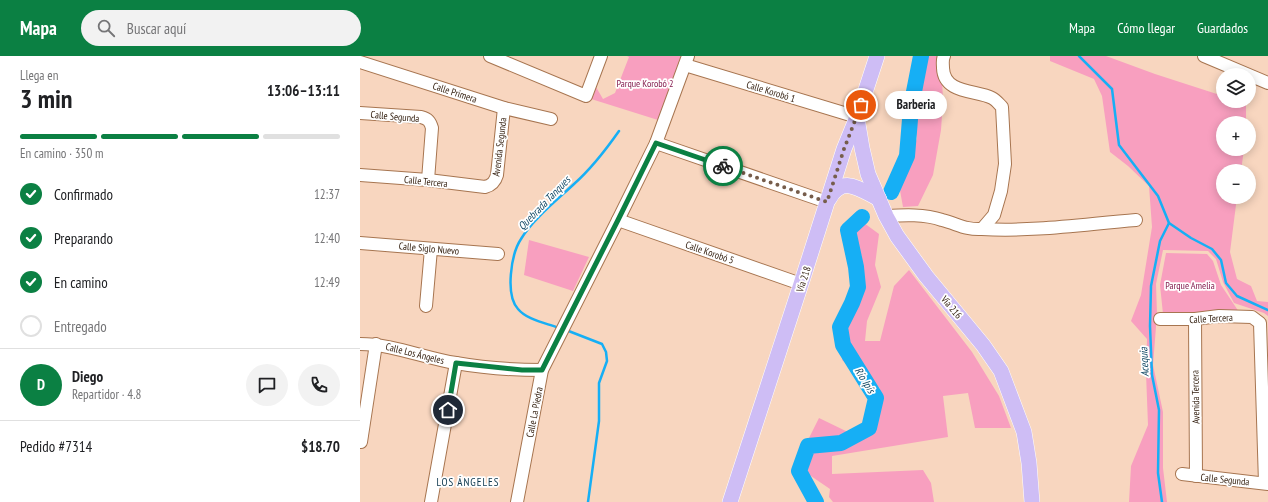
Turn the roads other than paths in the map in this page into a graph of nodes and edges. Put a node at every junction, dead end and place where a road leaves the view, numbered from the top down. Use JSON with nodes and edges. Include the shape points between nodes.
{"nodes":[{"id":1,"x":490,"y":56,"type":"edge"},
{"id":2,"x":601,"y":56,"type":"edge"},
{"id":3,"x":877,"y":56,"type":"edge"},
{"id":4,"x":944,"y":56,"type":"edge"},
{"id":5,"x":1204,"y":56,"type":"edge"},
{"id":6,"x":687,"y":60,"type":"edge"},
{"id":7,"x":360,"y":62,"type":"edge"},
{"id":8,"x":1268,"y":83,"type":"edge"},
{"id":9,"x":504,"y":108,"type":"junction"},
{"id":10,"x":360,"y":113,"type":"edge"},
{"id":11,"x":857,"y":117,"type":"junction"},
{"id":12,"x":551,"y":119,"type":"dead end"},
{"id":13,"x":656,"y":143,"type":"junction"},
{"id":14,"x":360,"y":175,"type":"edge"},
{"id":15,"x":428,"y":180,"type":"junction"},
{"id":16,"x":491,"y":186,"type":"joint"},
{"id":17,"x":879,"y":199,"type":"junction"},
{"id":18,"x":827,"y":202,"type":"junction"},
{"id":19,"x":886,"y":216,"type":"junction"},
{"id":20,"x":618,"y":220,"type":"junction"},
{"id":21,"x":1136,"y":220,"type":"dead end"},
{"id":22,"x":982,"y":229,"type":"junction"},
{"id":23,"x":360,"y":243,"type":"edge"},
{"id":24,"x":431,"y":249,"type":"junction"},
{"id":25,"x":498,"y":254,"type":"dead end"},
{"id":26,"x":801,"y":284,"type":"junction"},
{"id":27,"x":426,"y":306,"type":"dead end"},
{"id":28,"x":1195,"y":319,"type":"junction"},
{"id":29,"x":1160,"y":320,"type":"dead end"},
{"id":30,"x":360,"y":344,"type":"edge"},
{"id":31,"x":376,"y":344,"type":"junction"},
{"id":32,"x":456,"y":363,"type":"junction"},
{"id":33,"x":542,"y":370,"type":"junction"},
{"id":34,"x":361,"y":442,"type":"edge"},
{"id":35,"x":1182,"y":474,"type":"dead end"},
{"id":36,"x":1196,"y":476,"type":"junction"},
{"id":37,"x":1266,"y":483,"type":"edge"},
{"id":38,"x":430,"y":502,"type":"edge"},
{"id":39,"x":517,"y":502,"type":"edge"},
{"id":40,"x":730,"y":502,"type":"edge"},
{"id":41,"x":1032,"y":502,"type":"edge"}],
"edges":[{"from":1,"to":2,"type":"street","via":[[586,96]]},
{"from":3,"to":11,"type":"main road","name":"Vía 218"},
{"from":4,"to":22,"type":"street","via":[[943,73],[949,84],[993,99],[1002,107],[1005,164],[1001,191],[994,215]]},
{"from":5,"to":8,"type":"street"},
{"from":6,"to":11,"type":"street","name":"Calle Korobó 1"},
{"from":6,"to":13,"type":"street","name":"Calle La Piedra"},
{"from":7,"to":9,"type":"street","name":"Calle Primera"},
{"from":9,"to":12,"type":"street","name":"Calle Primera"},
{"from":9,"to":16,"type":"street","name":"Avenida Segunda","via":[[497,175]]},
{"from":10,"to":15,"type":"street","name":"Calle Segunda","via":[[421,117],[430,122],[432,128]]},
{"from":11,"to":17,"type":"main road","name":"Vía 216","via":[[868,174]]},
{"from":11,"to":18,"type":"main road","name":"Vía 218"},
{"from":13,"to":18,"type":"street"},
{"from":13,"to":20,"type":"street","name":"Calle La Piedra"},
{"from":14,"to":15,"type":"street","name":"Calle Tercera"},
{"from":15,"to":16,"type":"street","name":"Calle Tercera","via":[[485,188]]},
{"from":17,"to":18,"type":"main road","via":[[850,185],[834,191]]},
{"from":17,"to":19,"type":"main road","name":"Vía 216"},
{"from":18,"to":26,"type":"main road","name":"Vía 218"},
{"from":19,"to":22,"type":"street","via":[[930,217],[970,230]]},
{"from":19,"to":41,"type":"main road","name":"Vía 216","via":[[926,276],[1001,371],[1024,432]]},
{"from":20,"to":26,"type":"street","name":"Calle Korobó 5"},
{"from":20,"to":33,"type":"street","name":"Calle La Piedra"},
{"from":21,"to":22,"type":"street","via":[[1038,228]]},
{"from":23,"to":24,"type":"street","name":"Calle Siglo Nuevo"},
{"from":24,"to":25,"type":"street","name":"Calle Siglo Nuevo"},
{"from":24,"to":27,"type":"street"},
{"from":26,"to":40,"type":"main road","name":"Vía 218"},
{"from":28,"to":29,"type":"street","name":"Calle Tercera"},
{"from":28,"to":36,"type":"street","name":"Avenida Tercera"},
{"from":28,"to":37,"type":"street","name":"Calle Tercera","via":[[1219,316],[1252,318],[1260,323]]},
{"from":30,"to":31,"type":"street","name":"Calle Los Ángeles"},
{"from":31,"to":32,"type":"street","name":"Calle Los Ángeles"},
{"from":31,"to":34,"type":"street"},
{"from":32,"to":33,"type":"street","name":"Calle Los Ángeles"},
{"from":32,"to":38,"type":"street"},
{"from":33,"to":39,"type":"street","name":"Calle La Piedra"},
{"from":35,"to":36,"type":"street","name":"Calle Segunda"},
{"from":36,"to":37,"type":"street","name":"Calle Segunda"}]}
